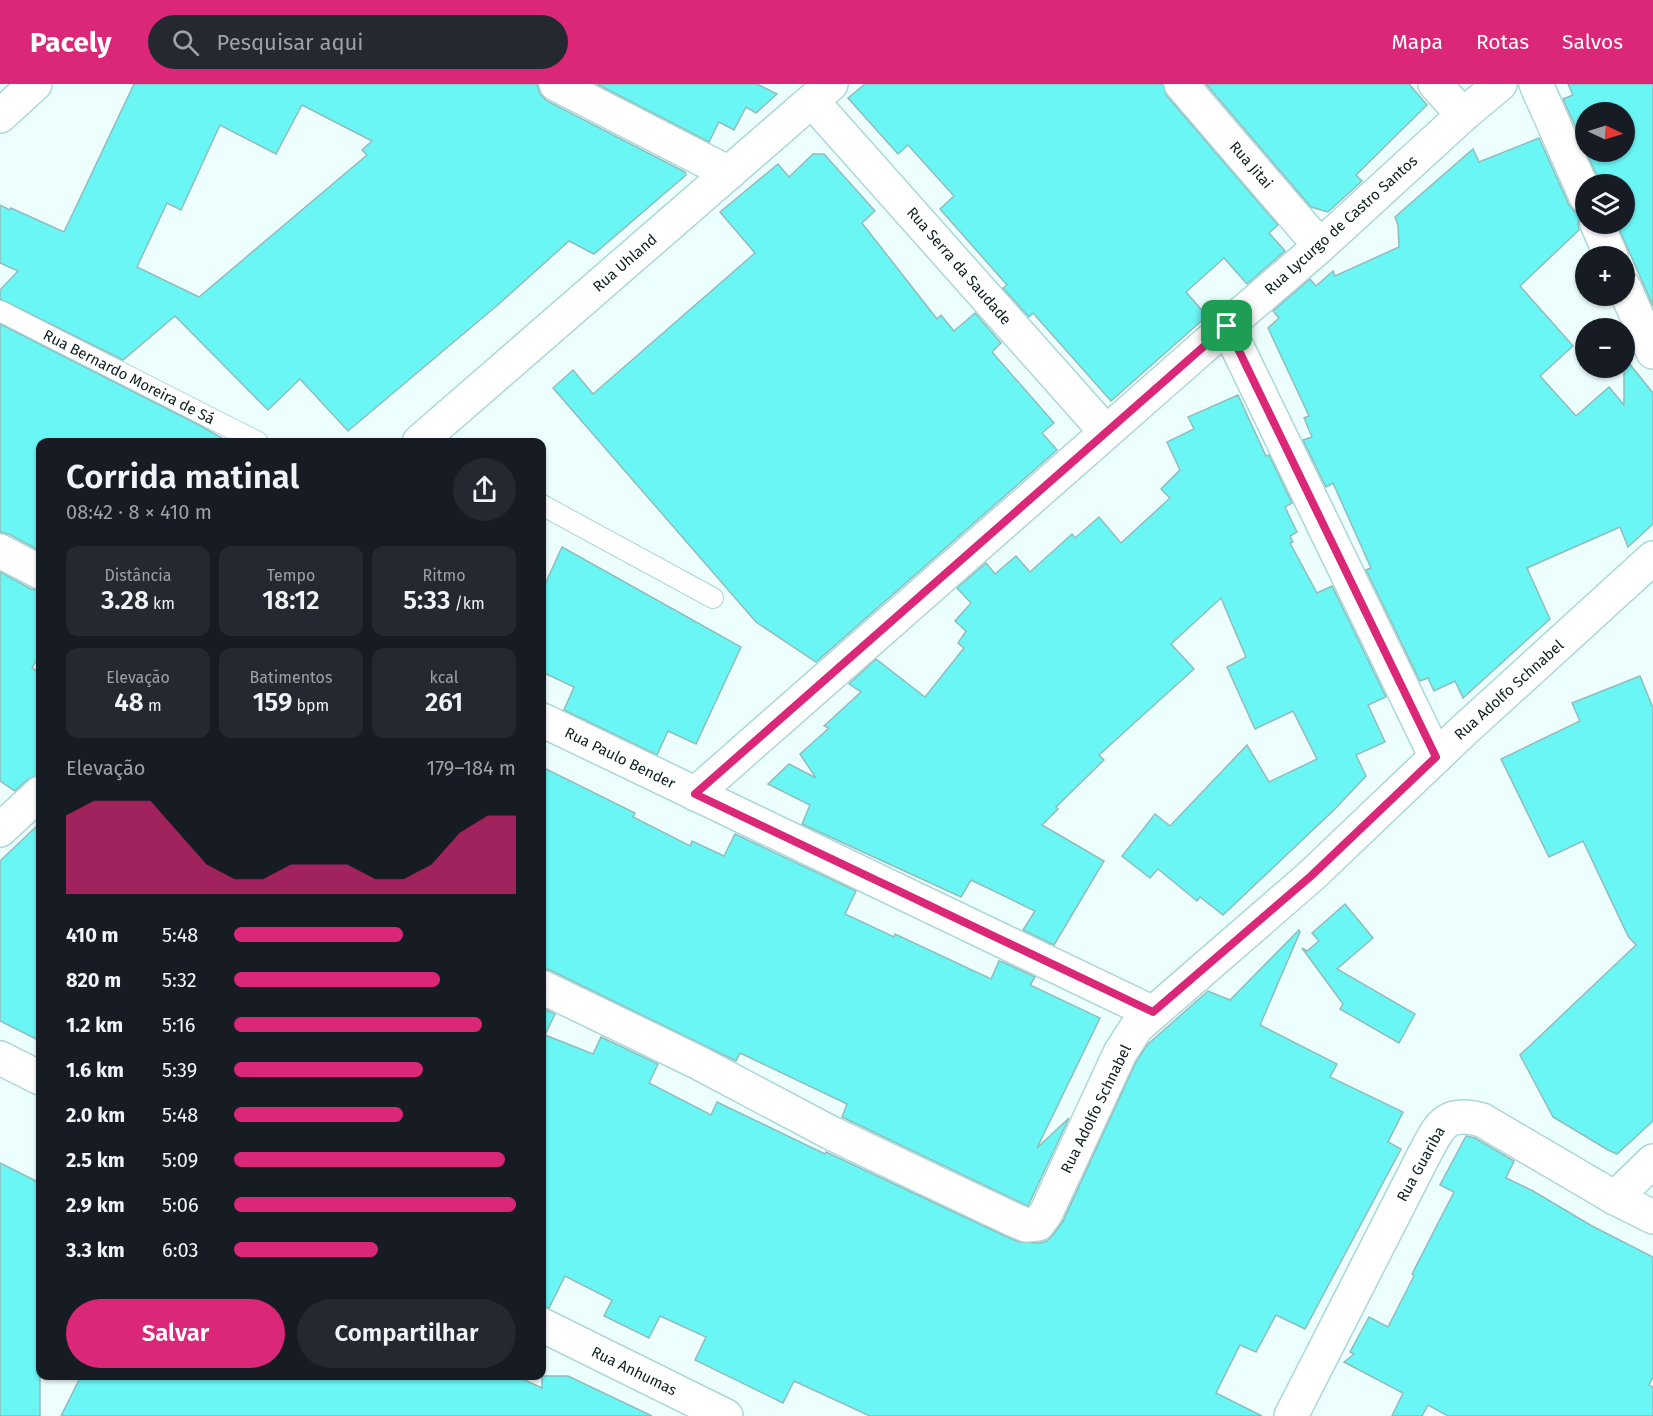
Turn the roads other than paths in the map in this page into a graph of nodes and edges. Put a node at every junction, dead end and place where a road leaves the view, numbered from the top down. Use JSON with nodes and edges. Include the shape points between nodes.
{"nodes":[{"id":1,"x":35,"y":84,"type":"edge"},
{"id":2,"x":556,"y":84,"type":"edge"},
{"id":3,"x":1181,"y":84,"type":"edge"},
{"id":4,"x":1435,"y":84,"type":"edge"},
{"id":5,"x":1500,"y":84,"type":"edge"},
{"id":6,"x":1536,"y":84,"type":"edge"},
{"id":7,"x":822,"y":92,"type":"edge"},
{"id":8,"x":1463,"y":115,"type":"junction"},
{"id":9,"x":0,"y":116,"type":"edge"},
{"id":10,"x":729,"y":173,"type":"junction"},
{"id":11,"x":1576,"y":174,"type":"edge"},
{"id":12,"x":1320,"y":246,"type":"junction"},
{"id":13,"x":1633,"y":306,"type":"edge"},
{"id":14,"x":0,"y":311,"type":"edge"},
{"id":15,"x":1227,"y":326,"type":"junction"},
{"id":16,"x":1653,"y":352,"type":"edge"},
{"id":17,"x":1106,"y":432,"type":"junction"},
{"id":18,"x":250,"y":438,"type":"edge"},
{"id":19,"x":427,"y":438,"type":"edge"},
{"id":20,"x":546,"y":507,"type":"edge"},
{"id":21,"x":0,"y":551,"type":"edge"},
{"id":22,"x":1653,"y":558,"type":"edge"},
{"id":23,"x":36,"y":570,"type":"edge"},
{"id":24,"x":713,"y":598,"type":"dead end"},
{"id":25,"x":546,"y":722,"type":"edge"},
{"id":26,"x":1436,"y":757,"type":"junction"},
{"id":27,"x":695,"y":794,"type":"junction"},
{"id":28,"x":36,"y":797,"type":"edge"},
{"id":29,"x":0,"y":831,"type":"edge"},
{"id":30,"x":546,"y":989,"type":"edge"},
{"id":31,"x":1153,"y":1012,"type":"junction"},
{"id":32,"x":0,"y":1058,"type":"edge"},
{"id":33,"x":36,"y":1076,"type":"edge"},
{"id":34,"x":1653,"y":1161,"type":"edge"},
{"id":35,"x":1615,"y":1198,"type":"junction"},
{"id":36,"x":1653,"y":1217,"type":"edge"},
{"id":37,"x":546,"y":1327,"type":"edge"},
{"id":38,"x":726,"y":1416,"type":"edge"},
{"id":39,"x":1291,"y":1416,"type":"edge"}],
"edges":[{"from":1,"to":9,"type":"street"},
{"from":2,"to":10,"type":"street"},
{"from":3,"to":12,"type":"street","name":"Rua Jitai"},
{"from":4,"to":8,"type":"street"},
{"from":5,"to":8,"type":"street","name":"Rua Lycurgo de Castro Santos"},
{"from":6,"to":11,"type":"street"},
{"from":7,"to":10,"type":"street","name":"Rua Uhland"},
{"from":7,"to":17,"type":"street","name":"Rua Serra da Saudade"},
{"from":8,"to":12,"type":"street","name":"Rua Lycurgo de Castro Santos"},
{"from":10,"to":19,"type":"street","name":"Rua Uhland"},
{"from":12,"to":15,"type":"street","name":"Rua Lycurgo de Castro Santos"},
{"from":13,"to":16,"type":"street"},
{"from":14,"to":18,"type":"lane","name":"Rua Bernardo Moreira de Sá"},
{"from":15,"to":17,"type":"street","name":"Rua Lycurgo de Castro Santos"},
{"from":15,"to":26,"type":"street"},
{"from":17,"to":27,"type":"street","name":"Rua Lycurgo de Castro Santos"},
{"from":20,"to":24,"type":"lane"},
{"from":21,"to":23,"type":"street"},
{"from":22,"to":26,"type":"street","name":"Rua Adolfo Schnabel"},
{"from":25,"to":27,"type":"street","name":"Rua Paulo Bender"},
{"from":26,"to":31,"type":"street","name":"Rua Adolfo Schnabel","via":[[1311,876]]},
{"from":27,"to":31,"type":"street","name":"Rua Paulo Bender"},
{"from":28,"to":29,"type":"street"},
{"from":30,"to":31,"type":"street","name":"Rua Adolfo Schnabel","via":[[1026,1225],[1038,1224],[1046,1213],[1120,1053],[1136,1028]]},
{"from":32,"to":33,"type":"street"},
{"from":34,"to":35,"type":"street"},
{"from":35,"to":36,"type":"street","name":"Rua Guariba"},
{"from":35,"to":39,"type":"street","name":"Rua Guariba","via":[[1482,1120],[1466,1116],[1446,1120],[1424,1155]]},
{"from":37,"to":38,"type":"street","name":"Rua Anhumas"}]}
